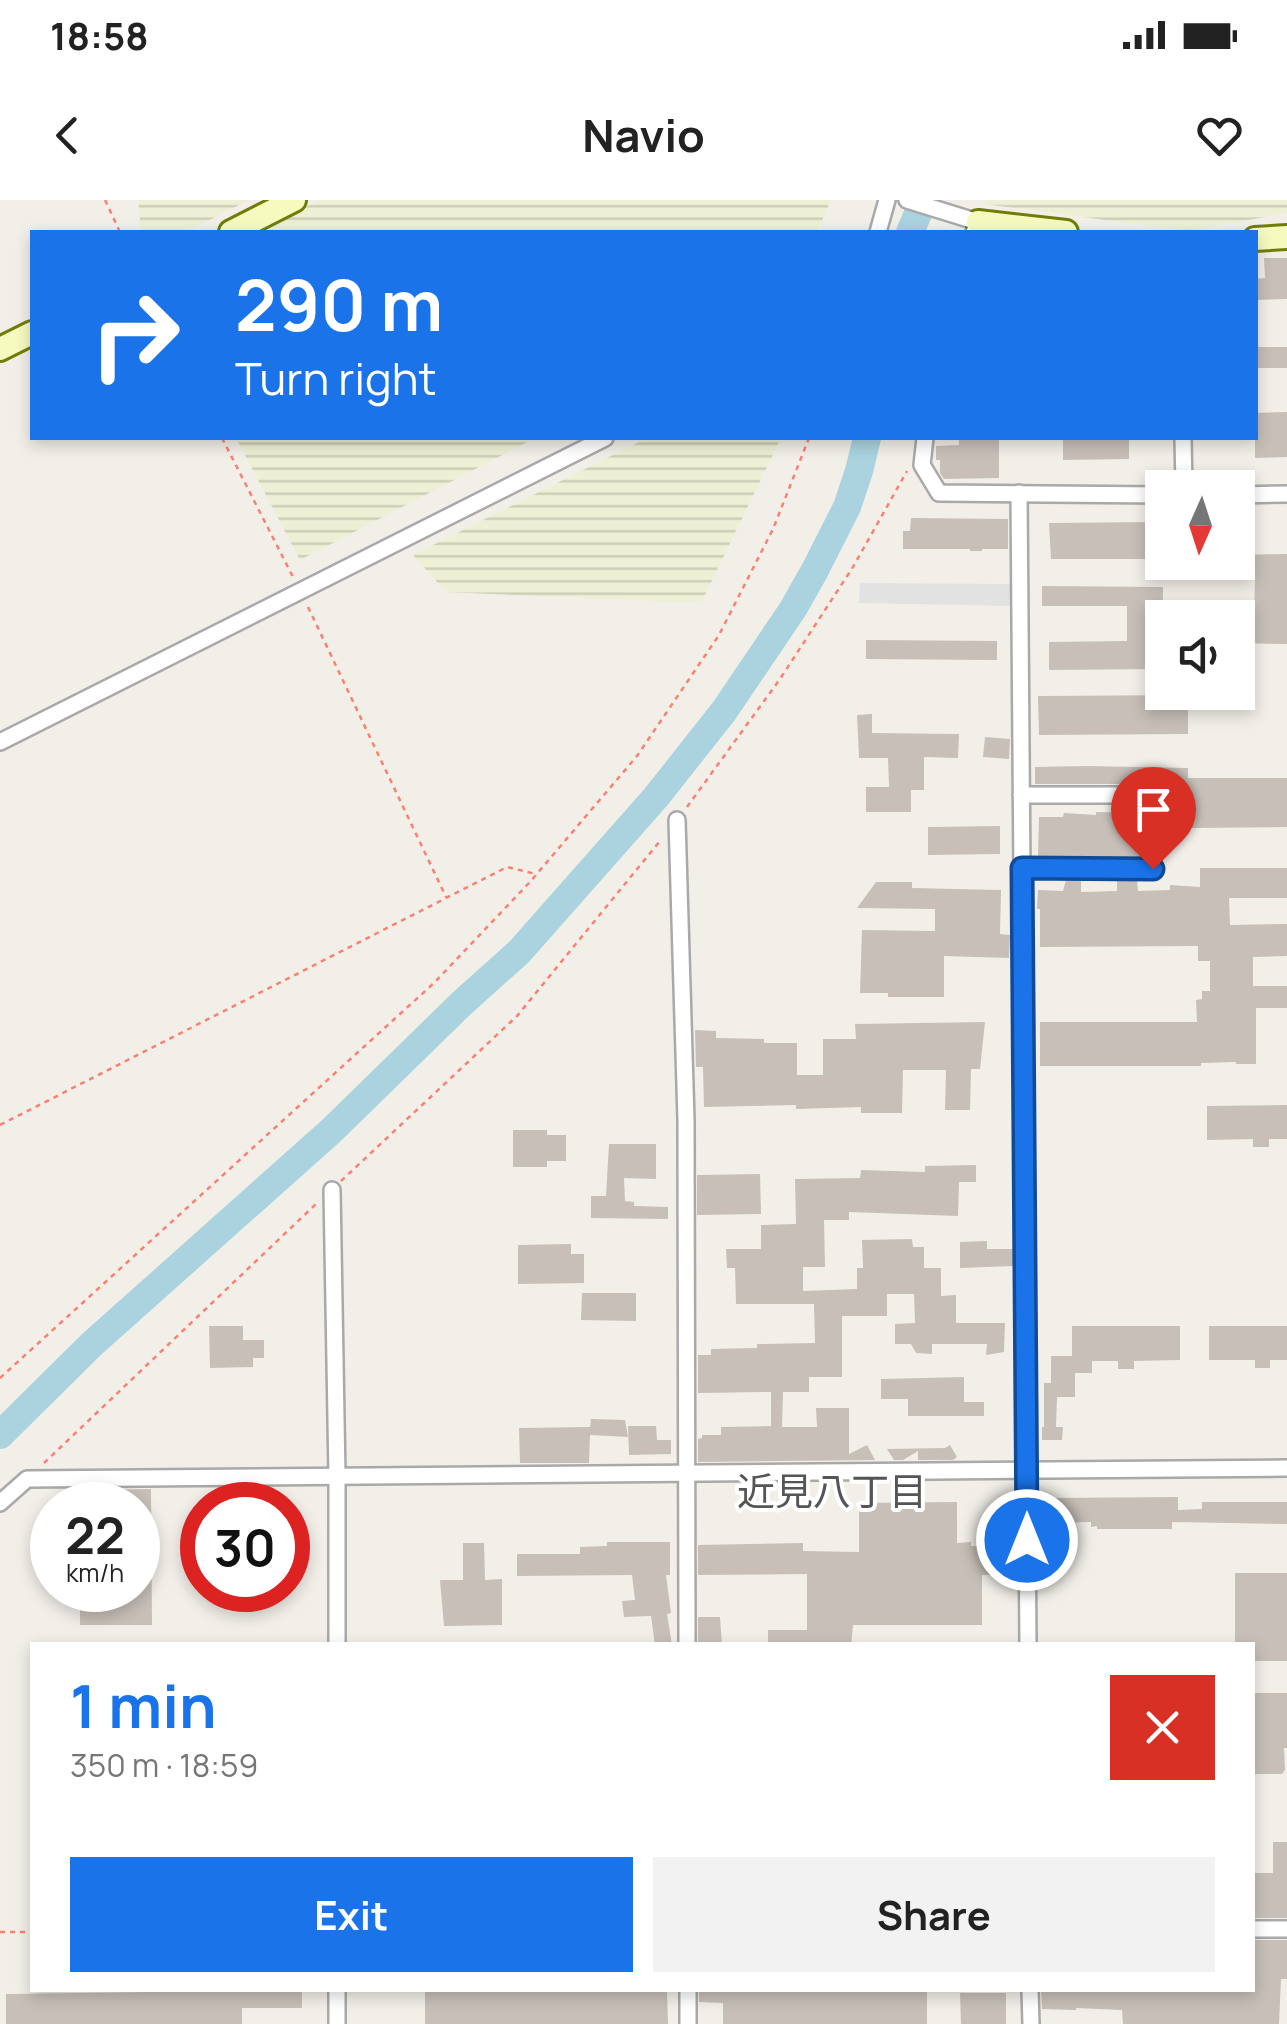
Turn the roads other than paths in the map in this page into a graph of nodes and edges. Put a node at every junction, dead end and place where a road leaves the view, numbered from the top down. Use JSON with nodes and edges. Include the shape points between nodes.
{"nodes":[{"id":1,"x":294,"y":200,"type":"edge"},
{"id":2,"x":887,"y":200,"type":"edge"},
{"id":3,"x":907,"y":200,"type":"edge"},
{"id":4,"x":976,"y":227,"type":"edge"},
{"id":5,"x":235,"y":230,"type":"edge"},
{"id":6,"x":879,"y":230,"type":"edge"},
{"id":7,"x":1030,"y":230,"type":"edge"},
{"id":8,"x":1287,"y":236,"type":"edge"},
{"id":9,"x":1258,"y":239,"type":"edge"},
{"id":10,"x":30,"y":334,"type":"edge"},
{"id":11,"x":0,"y":350,"type":"edge"},
{"id":12,"x":601,"y":440,"type":"edge"},
{"id":13,"x":926,"y":440,"type":"edge"},
{"id":14,"x":1183,"y":440,"type":"edge"},
{"id":15,"x":1184,"y":470,"type":"edge"},
{"id":16,"x":1019,"y":493,"type":"junction"},
{"id":17,"x":1287,"y":494,"type":"edge"},
{"id":18,"x":1145,"y":495,"type":"edge"},
{"id":19,"x":1255,"y":495,"type":"edge"},
{"id":20,"x":0,"y":742,"type":"edge"},
{"id":21,"x":1022,"y":795,"type":"junction"},
{"id":22,"x":677,"y":820,"type":"road end"},
{"id":23,"x":1022,"y":868,"type":"junction"},
{"id":24,"x":332,"y":1190,"type":"road end"},
{"id":25,"x":1287,"y":1468,"type":"edge"},
{"id":26,"x":1026,"y":1470,"type":"junction"},
{"id":27,"x":687,"y":1474,"type":"junction"},
{"id":28,"x":337,"y":1476,"type":"junction"},
{"id":29,"x":0,"y":1503,"type":"edge"},
{"id":30,"x":337,"y":1642,"type":"edge"},
{"id":31,"x":687,"y":1642,"type":"edge"},
{"id":32,"x":1028,"y":1642,"type":"edge"},
{"id":33,"x":1287,"y":1928,"type":"edge"},
{"id":34,"x":1255,"y":1929,"type":"edge"},
{"id":35,"x":337,"y":1992,"type":"edge"},
{"id":36,"x":688,"y":1992,"type":"edge"},
{"id":37,"x":1030,"y":1992,"type":"edge"},
{"id":38,"x":337,"y":2024,"type":"edge"},
{"id":39,"x":688,"y":2024,"type":"edge"},
{"id":40,"x":1031,"y":2024,"type":"edge"}],
"edges":[{"from":1,"to":5,"type":"street"},
{"from":2,"to":6,"type":"street"},
{"from":3,"to":4,"type":"street"},
{"from":4,"to":7,"type":"street"},
{"from":8,"to":9,"type":"street"},
{"from":10,"to":11,"type":"street"},
{"from":12,"to":20,"type":"street"},
{"from":13,"to":16,"type":"street","via":[[922,464],[938,493]]},
{"from":14,"to":15,"type":"street"},
{"from":16,"to":18,"type":"street"},
{"from":16,"to":21,"type":"street"},
{"from":17,"to":19,"type":"street"},
{"from":21,"to":23,"type":"street"},
{"from":21,"to":23,"type":"street","via":[[1153,796],[1153,869]]},
{"from":22,"to":27,"type":"street"},
{"from":23,"to":26,"type":"street"},
{"from":24,"to":28,"type":"street"},
{"from":25,"to":26,"type":"street"},
{"from":26,"to":27,"type":"street"},
{"from":26,"to":32,"type":"street"},
{"from":27,"to":28,"type":"street"},
{"from":27,"to":31,"type":"street"},
{"from":28,"to":29,"type":"street","via":[[26,1479]]},
{"from":28,"to":30,"type":"street"},
{"from":33,"to":34,"type":"street"},
{"from":35,"to":38,"type":"street"},
{"from":36,"to":39,"type":"street"},
{"from":37,"to":40,"type":"street"}]}
